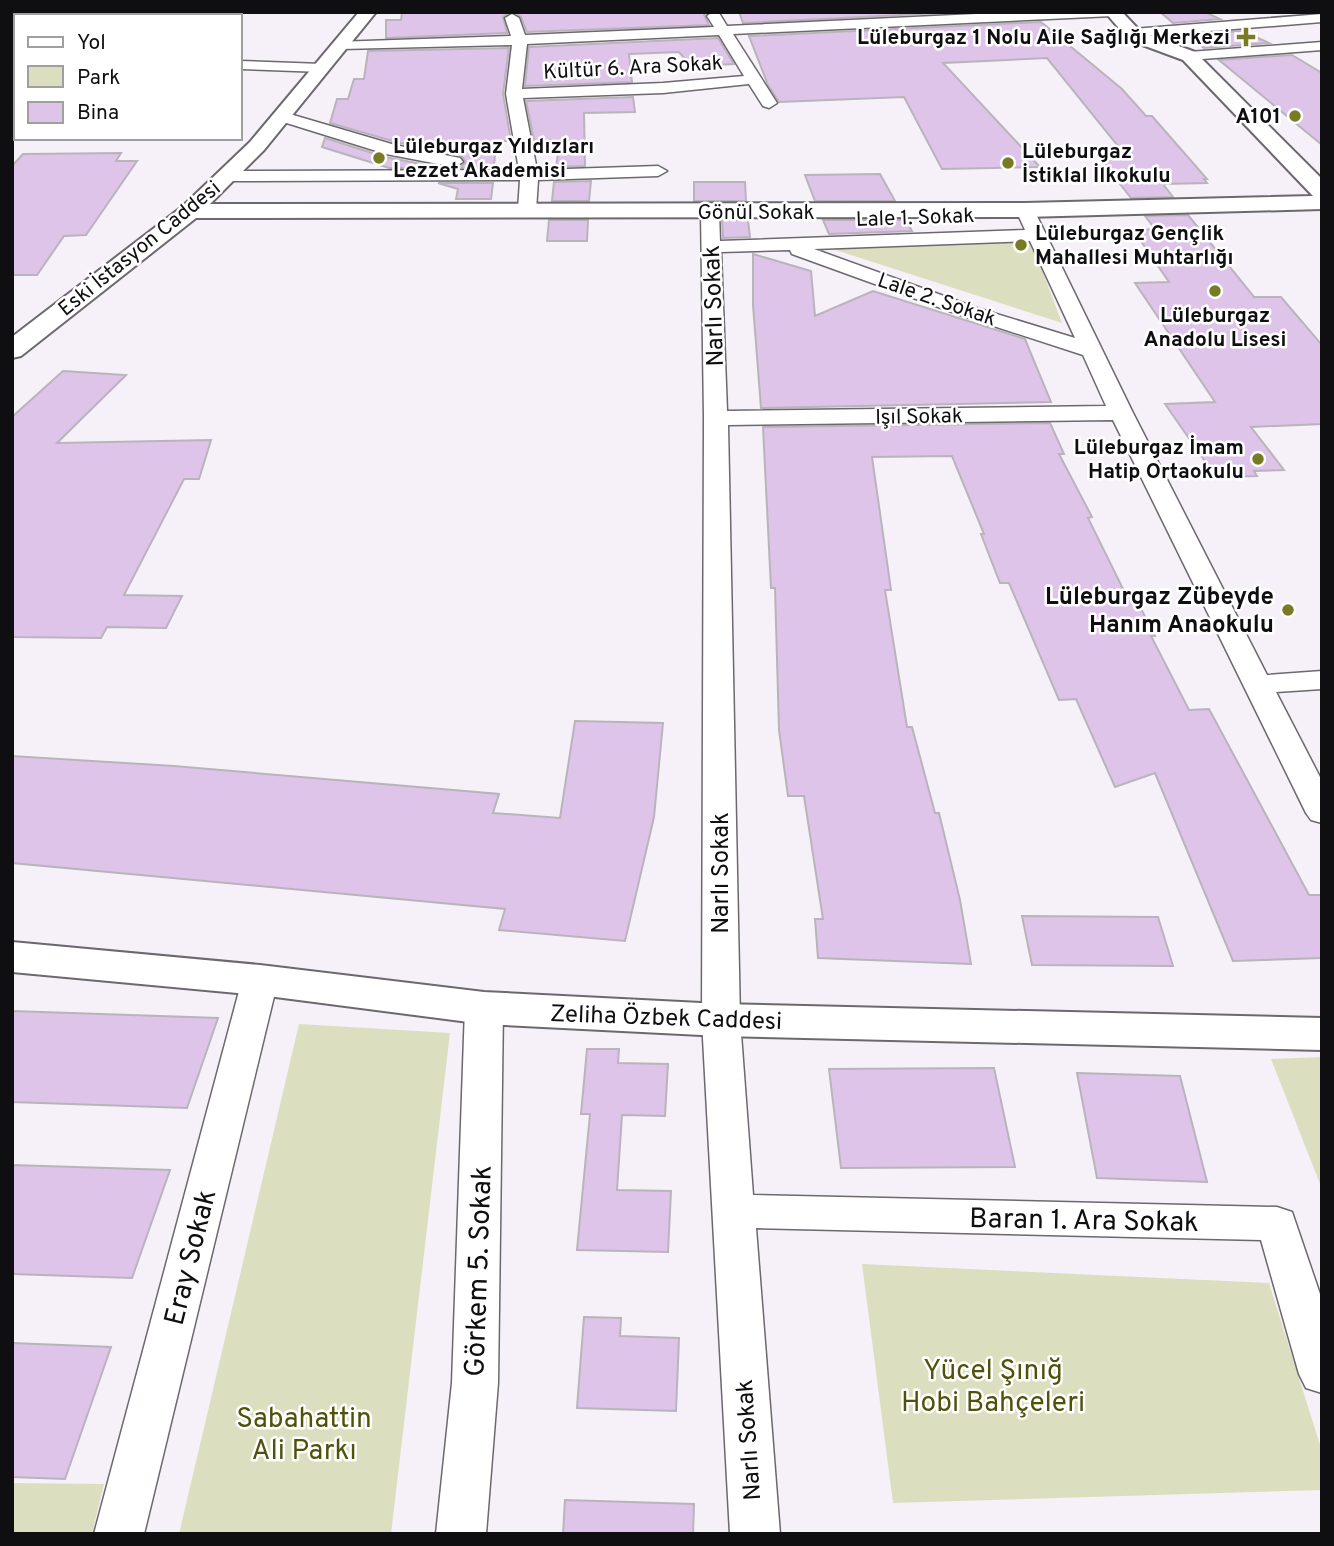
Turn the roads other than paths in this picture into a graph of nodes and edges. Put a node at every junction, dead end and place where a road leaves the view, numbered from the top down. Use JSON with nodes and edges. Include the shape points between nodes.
{"nodes":[{"id":1,"x":368,"y":12,"type":"edge"},
{"id":2,"x":711,"y":12,"type":"edge"},
{"id":3,"x":1113,"y":12,"type":"edge"},
{"id":4,"x":1315,"y":16,"type":"edge"},
{"id":5,"x":512,"y":18,"type":"dead end"},
{"id":6,"x":723,"y":30,"type":"junction"},
{"id":7,"x":1133,"y":33,"type":"junction"},
{"id":8,"x":520,"y":40,"type":"junction"},
{"id":9,"x":341,"y":45,"type":"junction"},
{"id":10,"x":1322,"y":46,"type":"edge"},
{"id":11,"x":1189,"y":56,"type":"junction"},
{"id":12,"x":242,"y":65,"type":"edge"},
{"id":13,"x":322,"y":68,"type":"junction"},
{"id":14,"x":755,"y":79,"type":"junction"},
{"id":15,"x":514,"y":94,"type":"junction"},
{"id":16,"x":769,"y":103,"type":"dead end"},
{"id":17,"x":283,"y":117,"type":"junction"},
{"id":18,"x":658,"y":170,"type":"dead end"},
{"id":19,"x":529,"y":175,"type":"junction"},
{"id":20,"x":227,"y":176,"type":"junction"},
{"id":21,"x":1322,"y":192,"type":"edge"},
{"id":22,"x":1322,"y":202,"type":"edge"},
{"id":23,"x":527,"y":210,"type":"junction"},
{"id":24,"x":1025,"y":210,"type":"junction"},
{"id":25,"x":191,"y":211,"type":"junction"},
{"id":26,"x":710,"y":212,"type":"junction"},
{"id":27,"x":1037,"y":235,"type":"junction"},
{"id":28,"x":785,"y":245,"type":"junction"},
{"id":29,"x":711,"y":247,"type":"junction"},
{"id":30,"x":12,"y":350,"type":"edge"},
{"id":31,"x":1090,"y":350,"type":"junction"},
{"id":32,"x":1121,"y":414,"type":"junction"},
{"id":33,"x":716,"y":418,"type":"junction"},
{"id":34,"x":1322,"y":680,"type":"edge"},
{"id":35,"x":1257,"y":685,"type":"junction"},
{"id":36,"x":1322,"y":813,"type":"edge"},
{"id":37,"x":12,"y":957,"type":"edge"},
{"id":38,"x":260,"y":980,"type":"junction"},
{"id":39,"x":484,"y":1009,"type":"junction"},
{"id":40,"x":721,"y":1020,"type":"junction"},
{"id":41,"x":1322,"y":1034,"type":"edge"},
{"id":42,"x":734,"y":1211,"type":"junction"},
{"id":43,"x":1322,"y":1374,"type":"edge"},
{"id":44,"x":119,"y":1534,"type":"edge"},
{"id":45,"x":461,"y":1534,"type":"edge"},
{"id":46,"x":755,"y":1534,"type":"edge"}],
"edges":[{"from":1,"to":9,"type":"street","name":"Eski İstasyon Caddesi"},
{"from":2,"to":6,"type":"street"},
{"from":3,"to":6,"type":"street"},
{"from":3,"to":7,"type":"street"},
{"from":4,"to":7,"type":"street"},
{"from":5,"to":8,"type":"street"},
{"from":6,"to":8,"type":"street"},
{"from":6,"to":14,"type":"street"},
{"from":7,"to":11,"type":"street"},
{"from":8,"to":9,"type":"street"},
{"from":8,"to":15,"type":"street"},
{"from":9,"to":13,"type":"street","name":"Eski İstasyon Caddesi"},
{"from":10,"to":11,"type":"street"},
{"from":11,"to":21,"type":"street"},
{"from":12,"to":13,"type":"street"},
{"from":13,"to":17,"type":"street","name":"Eski İstasyon Caddesi"},
{"from":14,"to":15,"type":"street","name":"Kültür 6. Ara Sokak"},
{"from":14,"to":16,"type":"street"},
{"from":15,"to":19,"type":"street"},
{"from":17,"to":19,"type":"street","via":[[391,150]]},
{"from":17,"to":20,"type":"street","name":"Eski İstasyon Caddesi"},
{"from":18,"to":19,"type":"street"},
{"from":19,"to":20,"type":"street"},
{"from":19,"to":23,"type":"street"},
{"from":20,"to":25,"type":"street","name":"Eski İstasyon Caddesi"},
{"from":22,"to":24,"type":"street","name":"Gönül Sokak"},
{"from":23,"to":25,"type":"street","name":"Gönül Sokak"},
{"from":23,"to":26,"type":"street","name":"Gönül Sokak"},
{"from":24,"to":26,"type":"street","name":"Gönül Sokak"},
{"from":24,"to":27,"type":"street"},
{"from":25,"to":30,"type":"street","name":"Eski İstasyon Caddesi"},
{"from":26,"to":29,"type":"street","name":"Narlı Sokak"},
{"from":27,"to":28,"type":"street","name":"Lale 1. Sokak"},
{"from":27,"to":31,"type":"street"},
{"from":28,"to":29,"type":"street","name":"Lale 1. Sokak"},
{"from":28,"to":31,"type":"street","name":"Lale 2. Sokak"},
{"from":29,"to":33,"type":"street","name":"Narlı Sokak"},
{"from":31,"to":32,"type":"street"},
{"from":32,"to":33,"type":"street","name":"Işıl Sokak"},
{"from":32,"to":35,"type":"street"},
{"from":33,"to":40,"type":"street","name":"Narlı Sokak"},
{"from":34,"to":35,"type":"street"},
{"from":35,"to":36,"type":"street"},
{"from":37,"to":38,"type":"street","name":"Zeliha Özbek Caddesi"},
{"from":38,"to":39,"type":"street","name":"Zeliha Özbek Caddesi"},
{"from":38,"to":44,"type":"street","name":"Eray Sokak"},
{"from":39,"to":40,"type":"street","name":"Zeliha Özbek Caddesi"},
{"from":39,"to":45,"type":"street","name":"Görkem 5. Sokak","via":[[475,1383]]},
{"from":40,"to":41,"type":"street","name":"Zeliha Özbek Caddesi"},
{"from":40,"to":42,"type":"street","name":"Narlı Sokak"},
{"from":42,"to":43,"type":"street","name":"Baran 1. Ara Sokak","via":[[1277,1224]]},
{"from":42,"to":46,"type":"street","name":"Narlı Sokak"}]}
